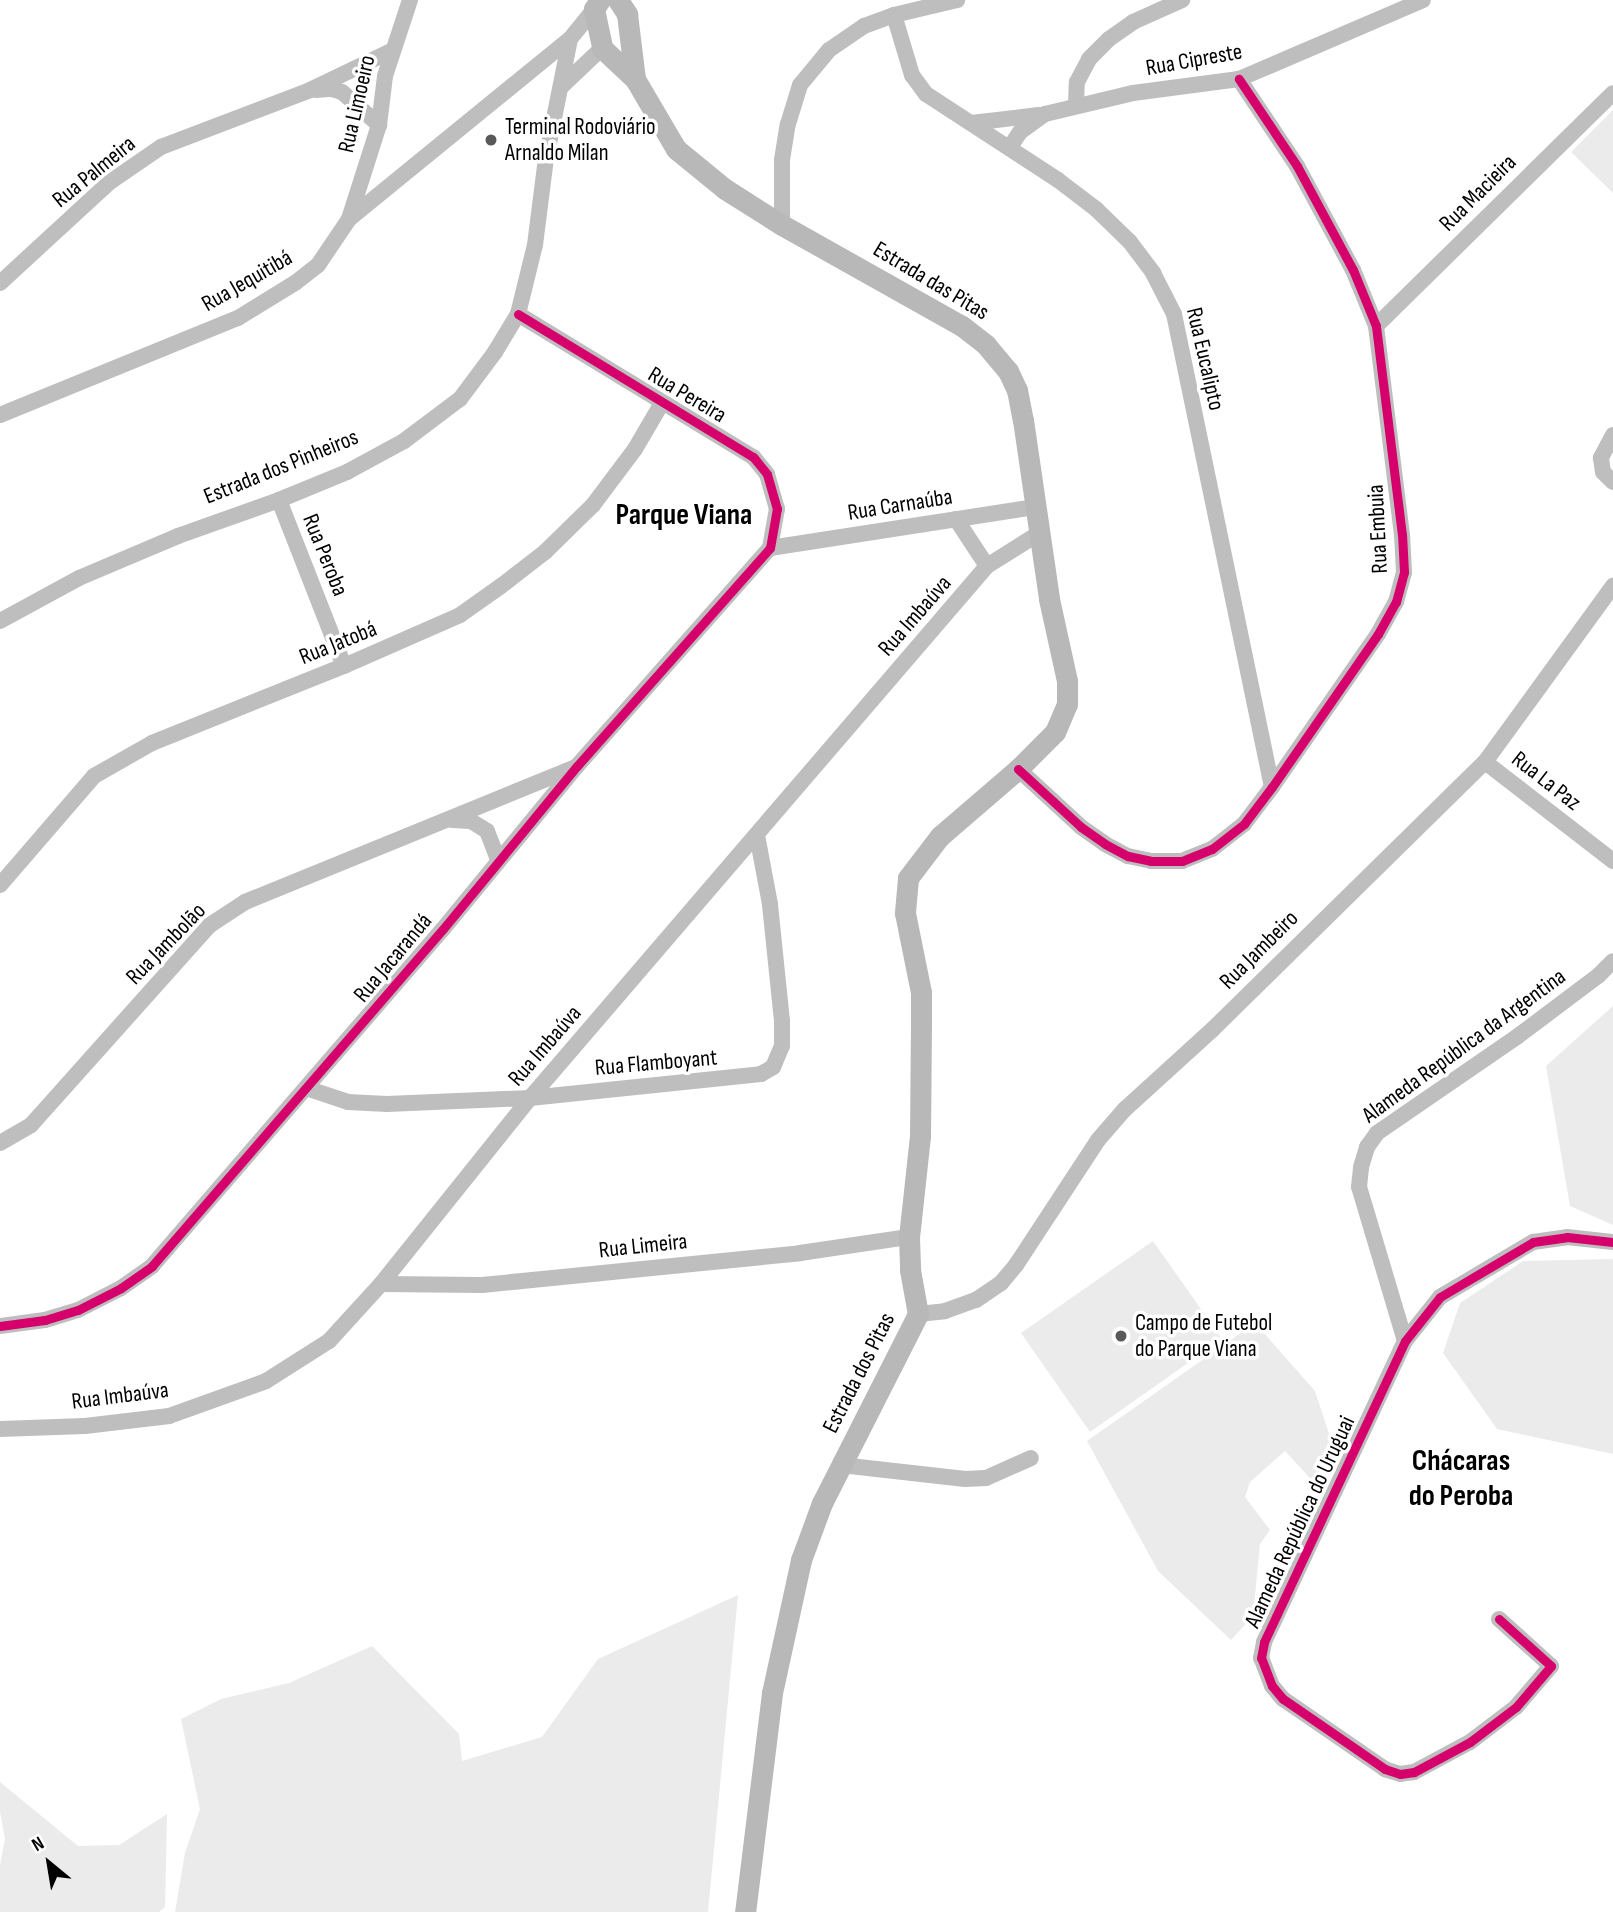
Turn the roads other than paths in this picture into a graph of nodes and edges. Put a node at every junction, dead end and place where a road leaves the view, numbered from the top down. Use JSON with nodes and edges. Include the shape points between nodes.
{"nodes":[{"id":1,"x":410,"y":0,"type":"edge"},
{"id":2,"x":957,"y":0,"type":"edge"},
{"id":3,"x":1182,"y":0,"type":"edge"},
{"id":4,"x":1423,"y":0,"type":"edge"},
{"id":5,"x":597,"y":4,"type":"edge"},
{"id":6,"x":624,"y":5,"type":"edge"},
{"id":7,"x":894,"y":15,"type":"junction"},
{"id":8,"x":570,"y":39,"type":"junction"},
{"id":9,"x":602,"y":48,"type":"junction"},
{"id":10,"x":393,"y":50,"type":"junction"},
{"id":11,"x":635,"y":79,"type":"junction"},
{"id":12,"x":1239,"y":79,"type":"junction"},
{"id":13,"x":561,"y":87,"type":"junction"},
{"id":14,"x":310,"y":90,"type":"junction"},
{"id":15,"x":1613,"y":93,"type":"edge"},
{"id":16,"x":1076,"y":106,"type":"junction"},
{"id":17,"x":1045,"y":114,"type":"junction"},
{"id":18,"x":971,"y":123,"type":"junction"},
{"id":19,"x":379,"y":125,"type":"junction"},
{"id":20,"x":1010,"y":147,"type":"junction"},
{"id":21,"x":349,"y":219,"type":"junction"},
{"id":22,"x":782,"y":225,"type":"junction"},
{"id":23,"x":0,"y":283,"type":"edge"},
{"id":24,"x":518,"y":314,"type":"junction"},
{"id":25,"x":1376,"y":326,"type":"junction"},
{"id":26,"x":662,"y":403,"type":"junction"},
{"id":27,"x":0,"y":415,"type":"edge"},
{"id":28,"x":1613,"y":435,"type":"edge"},
{"id":29,"x":1613,"y":482,"type":"edge"},
{"id":30,"x":279,"y":500,"type":"junction"},
{"id":31,"x":1036,"y":507,"type":"junction"},
{"id":32,"x":956,"y":519,"type":"junction"},
{"id":33,"x":1038,"y":534,"type":"junction"},
{"id":34,"x":770,"y":548,"type":"junction"},
{"id":35,"x":987,"y":566,"type":"junction"},
{"id":36,"x":1613,"y":586,"type":"edge"},
{"id":37,"x":0,"y":621,"type":"edge"},
{"id":38,"x":344,"y":666,"type":"junction"},
{"id":39,"x":1485,"y":762,"type":"junction"},
{"id":40,"x":577,"y":766,"type":"junction"},
{"id":41,"x":1018,"y":769,"type":"junction"},
{"id":42,"x":1272,"y":787,"type":"junction"},
{"id":43,"x":446,"y":820,"type":"junction"},
{"id":44,"x":757,"y":835,"type":"junction"},
{"id":45,"x":498,"y":860,"type":"junction"},
{"id":46,"x":1613,"y":861,"type":"edge"},
{"id":47,"x":0,"y":885,"type":"edge"},
{"id":48,"x":1613,"y":961,"type":"edge"},
{"id":49,"x":306,"y":1088,"type":"junction"},
{"id":50,"x":530,"y":1098,"type":"junction"},
{"id":51,"x":0,"y":1143,"type":"edge"},
{"id":52,"x":909,"y":1237,"type":"junction"},
{"id":53,"x":1613,"y":1242,"type":"edge"},
{"id":54,"x":381,"y":1284,"type":"junction"},
{"id":55,"x":918,"y":1314,"type":"junction"},
{"id":56,"x":0,"y":1326,"type":"edge"},
{"id":57,"x":1405,"y":1341,"type":"junction"},
{"id":58,"x":0,"y":1429,"type":"edge"},
{"id":59,"x":1031,"y":1458,"type":"dead end"},
{"id":60,"x":841,"y":1465,"type":"junction"},
{"id":61,"x":1499,"y":1619,"type":"dead end"},
{"id":62,"x":746,"y":1912,"type":"edge"}],
"edges":[{"from":1,"to":10,"type":"street","name":"Rua Limoeiro"},
{"from":2,"to":7,"type":"street"},
{"from":3,"to":16,"type":"street","via":[[1133,22],[1109,39],[1089,60],[1077,82]]},
{"from":4,"to":12,"type":"street","name":"Rua Cipreste"},
{"from":5,"to":8,"type":"street","name":"Estrada dos Pinheiros"},
{"from":5,"to":9,"type":"main road"},
{"from":6,"to":9,"type":"main road"},
{"from":6,"to":11,"type":"main road","name":"Estrada das Pitas"},
{"from":7,"to":18,"type":"street","name":"Rua Eucalipto","via":[[912,75],[926,94]]},
{"from":7,"to":22,"type":"street","via":[[864,26],[829,50],[800,85],[782,160]]},
{"from":8,"to":13,"type":"street","name":"Estrada dos Pinheiros"},
{"from":8,"to":21,"type":"street","name":"Rua Jequitibá"},
{"from":9,"to":11,"type":"main road","name":"Estrada das Pitas"},
{"from":9,"to":13,"type":"street"},
{"from":10,"to":14,"type":"street","name":"Rua Palmeira"},
{"from":10,"to":19,"type":"street","name":"Rua Limoeiro"},
{"from":11,"to":22,"type":"main road","name":"Estrada das Pitas","via":[[676,149],[725,189]]},
{"from":12,"to":16,"type":"street","name":"Rua Cipreste","via":[[1133,93]]},
{"from":12,"to":25,"type":"street","name":"Rua Embuia","via":[[1297,166],[1353,270]]},
{"from":13,"to":24,"type":"street","name":"Estrada dos Pinheiros"},
{"from":14,"to":19,"type":"street","name":"Rua Palmeira","via":[[342,92]]},
{"from":14,"to":23,"type":"street","name":"Rua Palmeira","via":[[161,147],[110,183]]},
{"from":15,"to":25,"type":"street","name":"Rua Macieira"},
{"from":16,"to":17,"type":"street","name":"Rua Cipreste"},
{"from":17,"to":18,"type":"street","name":"Rua Cipreste"},
{"from":17,"to":20,"type":"street","name":"Rua Cipreste","via":[[1020,132]]},
{"from":18,"to":20,"type":"street","name":"Rua Eucalipto"},
{"from":19,"to":21,"type":"street","name":"Rua Limoeiro"},
{"from":20,"to":42,"type":"street","name":"Rua Eucalipto","via":[[1096,209],[1130,242],[1174,314]]},
{"from":21,"to":27,"type":"street","name":"Rua Jequitibá","via":[[318,264],[238,318]]},
{"from":22,"to":31,"type":"main road","name":"Estrada das Pitas","via":[[962,326],[986,345],[1017,390]]},
{"from":24,"to":26,"type":"street","name":"Rua Pereira"},
{"from":24,"to":30,"type":"street","name":"Estrada dos Pinheiros","via":[[478,378],[445,412],[404,442]]},
{"from":25,"to":42,"type":"street","name":"Rua Embuia","via":[[1404,572],[1378,635]]},
{"from":26,"to":34,"type":"street","name":"Rua Pereira","via":[[753,457],[767,474],[777,509]]},
{"from":26,"to":38,"type":"street","name":"Rua Jatobá","via":[[593,505],[545,552],[460,615]]},
{"from":28,"to":29,"type":"street","via":[[1601,458],[1604,472]]},
{"from":30,"to":37,"type":"street","name":"Estrada dos Pinheiros","via":[[91,572]]},
{"from":30,"to":38,"type":"street","name":"Rua Peroba"},
{"from":31,"to":32,"type":"street","name":"Rua Carnaúba"},
{"from":31,"to":33,"type":"main road","name":"Estrada das Pitas"},
{"from":32,"to":34,"type":"street","name":"Rua Carnaúba"},
{"from":32,"to":35,"type":"street"},
{"from":33,"to":35,"type":"street","name":"Rua Imbaúva"},
{"from":33,"to":41,"type":"main road","name":"Estrada das Pitas","via":[[1068,704],[1055,732]]},
{"from":34,"to":40,"type":"street","name":"Rua Jacarandá"},
{"from":35,"to":44,"type":"street","name":"Rua Imbaúva"},
{"from":36,"to":39,"type":"street","name":"Rua Jambeiro"},
{"from":38,"to":47,"type":"street","name":"Rua Jatobá","via":[[152,743],[94,776]]},
{"from":39,"to":46,"type":"street","name":"Rua La Paz"},
{"from":39,"to":55,"type":"street","name":"Rua Jambeiro","via":[[1124,1110],[1098,1140],[1001,1283],[976,1300]]},
{"from":40,"to":43,"type":"street","name":"Rua Jambolão"},
{"from":40,"to":45,"type":"street","name":"Rua Jacarandá"},
{"from":41,"to":42,"type":"street","name":"Rua Embuia","via":[[1105,844],[1151,861],[1182,861],[1212,849],[1244,824]]},
{"from":41,"to":52,"type":"main road","name":"Estrada dos Pitas","via":[[940,836],[906,887],[905,913],[921,992],[920,1136]]},
{"from":43,"to":45,"type":"street","via":[[471,821],[487,831]]},
{"from":43,"to":51,"type":"street","name":"Rua Jambolão","via":[[245,902],[210,925],[31,1125]]},
{"from":44,"to":50,"type":"street","name":"Rua Imbaúva"},
{"from":44,"to":50,"type":"street","name":"Rua Flamboyant","via":[[770,904],[782,1021],[782,1046],[773,1067],[729,1080]]},
{"from":45,"to":49,"type":"street","name":"Rua Jacarandá"},
{"from":48,"to":57,"type":"street","name":"Alameda República da Argentina","via":[[1508,1043],[1377,1133],[1367,1147],[1359,1187]]},
{"from":49,"to":50,"type":"street","name":"Rua Flamboyant","via":[[348,1102],[387,1104]]},
{"from":49,"to":56,"type":"street","name":"Rua Jacarandá","via":[[152,1266],[78,1310]]},
{"from":50,"to":54,"type":"street","name":"Rua Imbaúva"},
{"from":52,"to":54,"type":"street","name":"Rua Limeira","via":[[800,1253],[482,1285]]},
{"from":52,"to":55,"type":"main road","name":"Estrada dos Pitas"},
{"from":53,"to":57,"type":"street","via":[[1567,1237],[1532,1242],[1440,1297]]},
{"from":54,"to":58,"type":"street","name":"Rua Imbaúva","via":[[329,1341],[266,1381],[216,1401],[169,1416],[85,1426]]},
{"from":55,"to":60,"type":"main road","name":"Estrada dos Pitas"},
{"from":57,"to":61,"type":"street","name":"Alameda República do Uruguai","via":[[1264,1642],[1261,1658],[1265,1673],[1283,1699],[1385,1769],[1414,1772],[1470,1742],[1507,1714],[1551,1666]]},
{"from":59,"to":60,"type":"street","via":[[975,1479]]},
{"from":60,"to":62,"type":"main road","name":"Estrada dos Pitas","via":[[801,1560],[790,1604],[772,1693]]}]}
